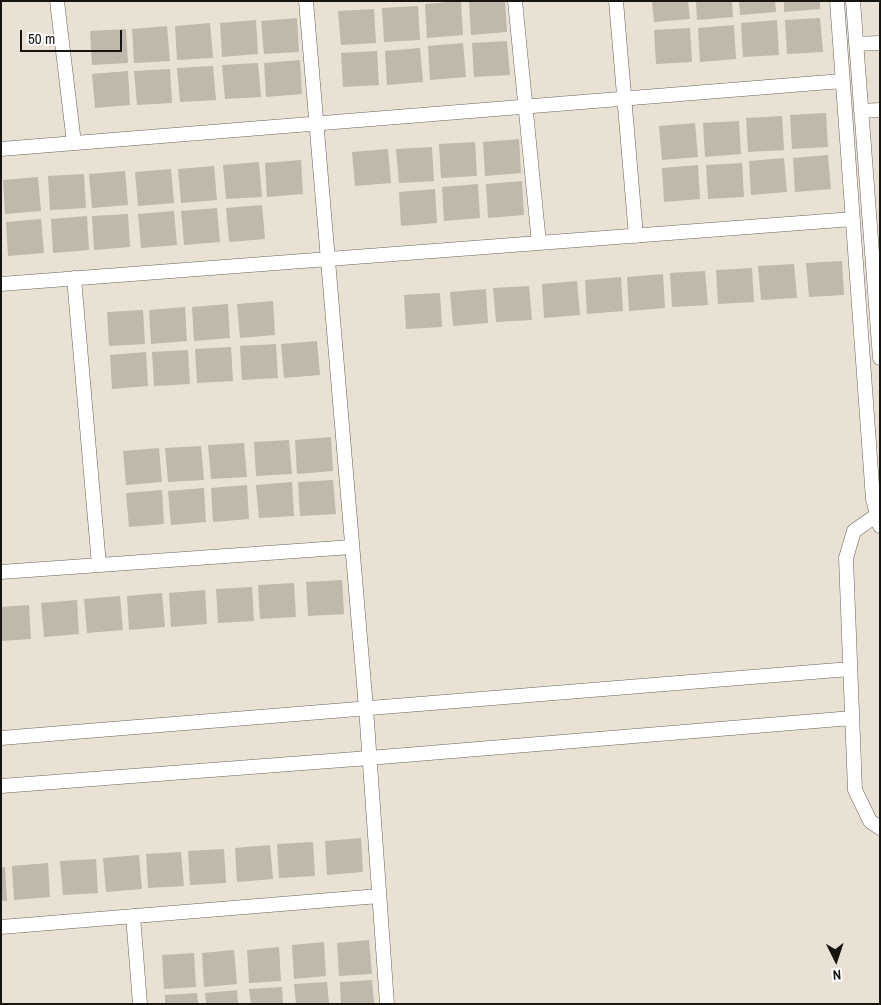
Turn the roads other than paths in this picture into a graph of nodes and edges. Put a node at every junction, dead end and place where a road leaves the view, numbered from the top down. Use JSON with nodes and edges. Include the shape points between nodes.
{"nodes":[{"id":1,"x":57,"y":1,"type":"edge"},
{"id":2,"x":306,"y":1,"type":"edge"},
{"id":3,"x":515,"y":1,"type":"edge"},
{"id":4,"x":616,"y":1,"type":"edge"},
{"id":5,"x":837,"y":1,"type":"edge"},
{"id":6,"x":853,"y":1,"type":"edge"},
{"id":7,"x":880,"y":43,"type":"edge"},
{"id":8,"x":856,"y":44,"type":"junction"},
{"id":9,"x":842,"y":81,"type":"junction"},
{"id":10,"x":625,"y":99,"type":"junction"},
{"id":11,"x":525,"y":107,"type":"junction"},
{"id":12,"x":880,"y":110,"type":"edge"},
{"id":13,"x":861,"y":111,"type":"junction"},
{"id":14,"x":316,"y":124,"type":"junction"},
{"id":15,"x":74,"y":143,"type":"junction"},
{"id":16,"x":1,"y":149,"type":"edge"},
{"id":17,"x":853,"y":219,"type":"junction"},
{"id":18,"x":636,"y":236,"type":"junction"},
{"id":19,"x":539,"y":243,"type":"junction"},
{"id":20,"x":328,"y":259,"type":"junction"},
{"id":21,"x":74,"y":278,"type":"junction"},
{"id":22,"x":1,"y":284,"type":"edge"},
{"id":23,"x":880,"y":358,"type":"edge"},
{"id":24,"x":878,"y":520,"type":"edge"},
{"id":25,"x":352,"y":546,"type":"junction"},
{"id":26,"x":99,"y":565,"type":"junction"},
{"id":27,"x":1,"y":572,"type":"edge"},
{"id":28,"x":850,"y":668,"type":"junction"},
{"id":29,"x":366,"y":708,"type":"junction"},
{"id":30,"x":852,"y":718,"type":"junction"},
{"id":31,"x":1,"y":738,"type":"edge"},
{"id":32,"x":369,"y":758,"type":"junction"},
{"id":33,"x":1,"y":786,"type":"edge"},
{"id":34,"x":880,"y":828,"type":"edge"},
{"id":35,"x":379,"y":896,"type":"junction"},
{"id":36,"x":133,"y":916,"type":"junction"},
{"id":37,"x":1,"y":927,"type":"edge"},
{"id":38,"x":140,"y":1004,"type":"edge"},
{"id":39,"x":387,"y":1004,"type":"edge"}],
"edges":[{"from":1,"to":15,"type":"street"},
{"from":2,"to":14,"type":"street"},
{"from":3,"to":11,"type":"street"},
{"from":4,"to":10,"type":"street"},
{"from":5,"to":9,"type":"street"},
{"from":6,"to":8,"type":"street"},
{"from":7,"to":8,"type":"street"},
{"from":8,"to":13,"type":"street"},
{"from":9,"to":10,"type":"street"},
{"from":9,"to":17,"type":"street"},
{"from":10,"to":11,"type":"street"},
{"from":10,"to":18,"type":"street"},
{"from":11,"to":14,"type":"street"},
{"from":11,"to":19,"type":"street"},
{"from":12,"to":13,"type":"street"},
{"from":13,"to":23,"type":"street"},
{"from":14,"to":15,"type":"street"},
{"from":14,"to":20,"type":"street"},
{"from":15,"to":16,"type":"street"},
{"from":17,"to":18,"type":"street"},
{"from":17,"to":24,"type":"street","via":[[873,499]]},
{"from":18,"to":19,"type":"street"},
{"from":19,"to":20,"type":"street"},
{"from":20,"to":21,"type":"street"},
{"from":20,"to":25,"type":"street"},
{"from":21,"to":22,"type":"street"},
{"from":21,"to":26,"type":"street"},
{"from":24,"to":28,"type":"street","via":[[854,530],[846,558]]},
{"from":25,"to":26,"type":"street"},
{"from":25,"to":29,"type":"street"},
{"from":26,"to":27,"type":"street"},
{"from":28,"to":29,"type":"street"},
{"from":28,"to":30,"type":"street"},
{"from":29,"to":31,"type":"street"},
{"from":29,"to":32,"type":"street"},
{"from":30,"to":32,"type":"street"},
{"from":30,"to":34,"type":"street","via":[[855,790],[870,822]]},
{"from":32,"to":33,"type":"street"},
{"from":32,"to":35,"type":"street"},
{"from":35,"to":36,"type":"street"},
{"from":35,"to":39,"type":"street"},
{"from":36,"to":37,"type":"street"},
{"from":36,"to":38,"type":"street"}]}
